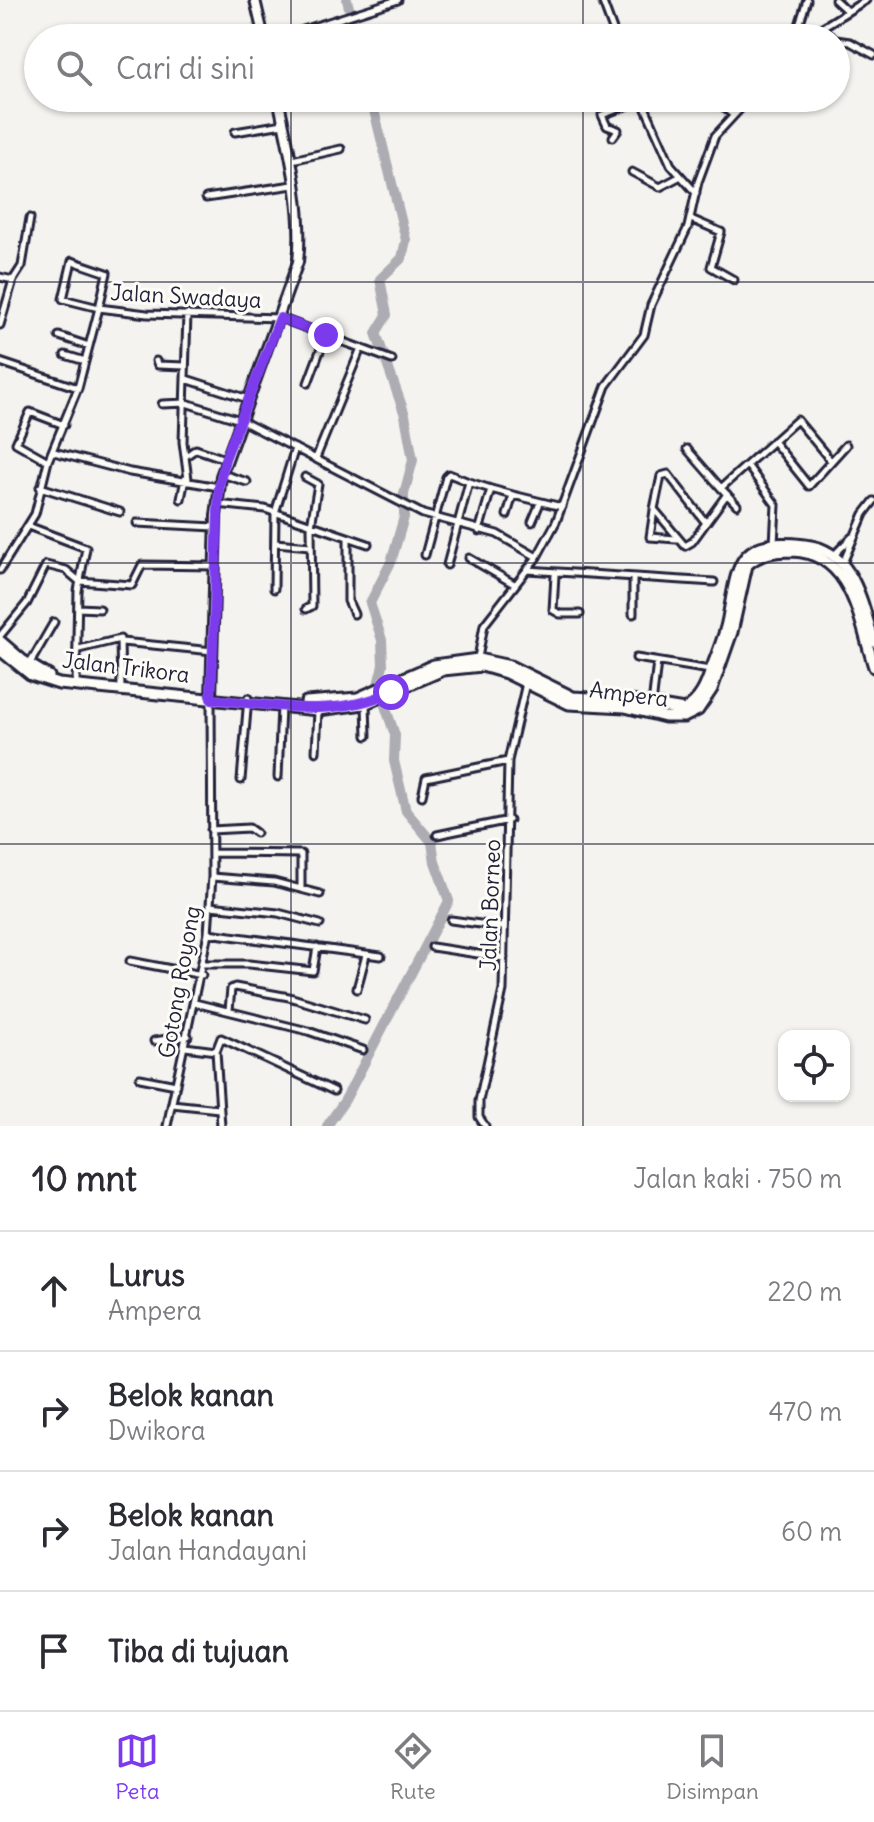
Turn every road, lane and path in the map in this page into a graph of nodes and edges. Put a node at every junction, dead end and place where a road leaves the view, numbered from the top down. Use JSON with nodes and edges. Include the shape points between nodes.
{"nodes":[{"id":1,"x":255,"y":0,"type":"edge"},
{"id":2,"x":398,"y":0,"type":"edge"},
{"id":3,"x":602,"y":0,"type":"edge"},
{"id":4,"x":807,"y":0,"type":"edge"},
{"id":5,"x":835,"y":0,"type":"edge"},
{"id":6,"x":866,"y":0,"type":"edge"},
{"id":7,"x":847,"y":11,"type":"junction"},
{"id":8,"x":261,"y":24,"type":"edge"},
{"id":9,"x":325,"y":24,"type":"edge"},
{"id":10,"x":611,"y":24,"type":"edge"},
{"id":11,"x":799,"y":24,"type":"edge"},
{"id":12,"x":828,"y":24,"type":"edge"},
{"id":13,"x":850,"y":42,"type":"edge"},
{"id":14,"x":874,"y":55,"type":"edge"},
{"id":15,"x":281,"y":112,"type":"edge"},
{"id":16,"x":609,"y":112,"type":"edge"},
{"id":17,"x":647,"y":112,"type":"edge"},
{"id":18,"x":730,"y":112,"type":"edge"},
{"id":19,"x":734,"y":112,"type":"edge"},
{"id":20,"x":732,"y":114,"type":"junction"},
{"id":21,"x":284,"y":123,"type":"junction"},
{"id":22,"x":235,"y":132,"type":"dead end"},
{"id":23,"x":613,"y":137,"type":"dead end"},
{"id":24,"x":341,"y":149,"type":"dead end"},
{"id":25,"x":291,"y":160,"type":"junction"},
{"id":26,"x":632,"y":172,"type":"dead end"},
{"id":27,"x":679,"y":177,"type":"junction"},
{"id":28,"x":293,"y":185,"type":"junction"},
{"id":29,"x":696,"y":194,"type":"junction"},
{"id":30,"x":206,"y":198,"type":"dead end"},
{"id":31,"x":30,"y":218,"type":"dead end"},
{"id":32,"x":691,"y":219,"type":"junction"},
{"id":33,"x":0,"y":277,"type":"edge"},
{"id":34,"x":13,"y":280,"type":"junction"},
{"id":35,"x":734,"y":280,"type":"dead end"},
{"id":36,"x":99,"y":308,"type":"junction"},
{"id":37,"x":187,"y":314,"type":"junction"},
{"id":38,"x":280,"y":318,"type":"junction"},
{"id":39,"x":0,"y":325,"type":"edge"},
{"id":40,"x":326,"y":335,"type":"junction"},
{"id":41,"x":59,"y":336,"type":"dead end"},
{"id":42,"x":89,"y":346,"type":"junction"},
{"id":43,"x":361,"y":348,"type":"junction"},
{"id":44,"x":65,"y":355,"type":"dead end"},
{"id":45,"x":392,"y":360,"type":"dead end"},
{"id":46,"x":85,"y":361,"type":"junction"},
{"id":47,"x":156,"y":361,"type":"dead end"},
{"id":48,"x":0,"y":362,"type":"edge"},
{"id":49,"x":185,"y":366,"type":"junction"},
{"id":50,"x":186,"y":379,"type":"junction"},
{"id":51,"x":308,"y":383,"type":"dead end"},
{"id":52,"x":78,"y":388,"type":"junction"},
{"id":53,"x":248,"y":399,"type":"junction"},
{"id":54,"x":186,"y":403,"type":"junction"},
{"id":55,"x":162,"y":404,"type":"dead end"},
{"id":56,"x":240,"y":420,"type":"junction"},
{"id":57,"x":64,"y":425,"type":"junction"},
{"id":58,"x":773,"y":441,"type":"junction"},
{"id":59,"x":846,"y":445,"type":"dead end"},
{"id":60,"x":295,"y":448,"type":"junction"},
{"id":61,"x":687,"y":449,"type":"dead end"},
{"id":62,"x":54,"y":452,"type":"junction"},
{"id":63,"x":185,"y":456,"type":"junction"},
{"id":64,"x":316,"y":458,"type":"junction"},
{"id":65,"x":225,"y":459,"type":"junction"},
{"id":66,"x":48,"y":461,"type":"junction"},
{"id":67,"x":831,"y":461,"type":"junction"},
{"id":68,"x":747,"y":465,"type":"junction"},
{"id":69,"x":222,"y":474,"type":"junction"},
{"id":70,"x":305,"y":477,"type":"dead end"},
{"id":71,"x":186,"y":479,"type":"junction"},
{"id":72,"x":247,"y":482,"type":"dead end"},
{"id":73,"x":469,"y":482,"type":"junction"},
{"id":74,"x":40,"y":487,"type":"junction"},
{"id":75,"x":219,"y":487,"type":"junction"},
{"id":76,"x":721,"y":488,"type":"junction"},
{"id":77,"x":491,"y":489,"type":"junction"},
{"id":78,"x":727,"y":494,"type":"junction"},
{"id":79,"x":513,"y":495,"type":"junction"},
{"id":80,"x":181,"y":499,"type":"dead end"},
{"id":81,"x":874,"y":501,"type":"edge"},
{"id":82,"x":540,"y":503,"type":"junction"},
{"id":83,"x":217,"y":504,"type":"junction"},
{"id":84,"x":737,"y":505,"type":"dead end"},
{"id":85,"x":563,"y":507,"type":"junction"},
{"id":86,"x":654,"y":509,"type":"junction"},
{"id":87,"x":120,"y":512,"type":"dead end"},
{"id":88,"x":275,"y":513,"type":"junction"},
{"id":89,"x":507,"y":515,"type":"dead end"},
{"id":90,"x":434,"y":518,"type":"junction"},
{"id":91,"x":532,"y":522,"type":"dead end"},
{"id":92,"x":137,"y":523,"type":"dead end"},
{"id":93,"x":706,"y":523,"type":"junction"},
{"id":94,"x":457,"y":525,"type":"junction"},
{"id":95,"x":28,"y":526,"type":"junction"},
{"id":96,"x":311,"y":526,"type":"junction"},
{"id":97,"x":216,"y":527,"type":"junction"},
{"id":98,"x":479,"y":531,"type":"junction"},
{"id":99,"x":852,"y":537,"type":"junction"},
{"id":100,"x":348,"y":538,"type":"junction"},
{"id":101,"x":677,"y":539,"type":"junction"},
{"id":102,"x":275,"y":543,"type":"junction"},
{"id":103,"x":368,"y":544,"type":"dead end"},
{"id":104,"x":774,"y":544,"type":"junction"},
{"id":105,"x":311,"y":546,"type":"junction"},
{"id":106,"x":425,"y":555,"type":"dead end"},
{"id":107,"x":537,"y":557,"type":"junction"},
{"id":108,"x":469,"y":558,"type":"dead end"},
{"id":109,"x":836,"y":562,"type":"junction"},
{"id":110,"x":447,"y":565,"type":"dead end"},
{"id":111,"x":216,"y":566,"type":"junction"},
{"id":112,"x":0,"y":570,"type":"edge"},
{"id":113,"x":526,"y":570,"type":"junction"},
{"id":114,"x":555,"y":575,"type":"junction"},
{"id":115,"x":633,"y":579,"type":"junction"},
{"id":116,"x":79,"y":581,"type":"junction"},
{"id":117,"x":714,"y":582,"type":"dead end"},
{"id":118,"x":514,"y":584,"type":"junction"},
{"id":119,"x":274,"y":589,"type":"dead end"},
{"id":120,"x":78,"y":608,"type":"junction"},
{"id":121,"x":100,"y":609,"type":"dead end"},
{"id":122,"x":306,"y":609,"type":"dead end"},
{"id":123,"x":354,"y":614,"type":"dead end"},
{"id":124,"x":580,"y":614,"type":"dead end"},
{"id":125,"x":633,"y":614,"type":"dead end"},
{"id":126,"x":54,"y":622,"type":"dead end"},
{"id":127,"x":0,"y":638,"type":"edge"},
{"id":128,"x":122,"y":642,"type":"junction"},
{"id":129,"x":874,"y":642,"type":"edge"},
{"id":130,"x":78,"y":649,"type":"junction"},
{"id":131,"x":0,"y":650,"type":"edge"},
{"id":132,"x":214,"y":651,"type":"junction"},
{"id":133,"x":636,"y":658,"type":"dead end"},
{"id":134,"x":478,"y":659,"type":"junction"},
{"id":135,"x":657,"y":662,"type":"junction"},
{"id":136,"x":490,"y":664,"type":"junction"},
{"id":137,"x":29,"y":665,"type":"junction"},
{"id":138,"x":874,"y":667,"type":"edge"},
{"id":139,"x":711,"y":670,"type":"junction"},
{"id":140,"x":526,"y":683,"type":"junction"},
{"id":141,"x":76,"y":684,"type":"junction"},
{"id":142,"x":121,"y":688,"type":"junction"},
{"id":143,"x":390,"y":689,"type":"junction"},
{"id":144,"x":212,"y":697,"type":"junction"},
{"id":145,"x":371,"y":699,"type":"junction"},
{"id":146,"x":248,"y":700,"type":"junction"},
{"id":147,"x":281,"y":706,"type":"junction"},
{"id":148,"x":652,"y":706,"type":"junction"},
{"id":149,"x":318,"y":710,"type":"junction"},
{"id":150,"x":367,"y":736,"type":"dead end"},
{"id":151,"x":316,"y":752,"type":"dead end"},
{"id":152,"x":508,"y":761,"type":"junction"},
{"id":153,"x":278,"y":777,"type":"dead end"},
{"id":154,"x":241,"y":780,"type":"dead end"},
{"id":155,"x":422,"y":796,"type":"dead end"},
{"id":156,"x":509,"y":820,"type":"junction"},
{"id":157,"x":211,"y":830,"type":"junction"},
{"id":158,"x":256,"y":833,"type":"dead end"},
{"id":159,"x":437,"y":835,"type":"dead end"},
{"id":160,"x":212,"y":853,"type":"junction"},
{"id":161,"x":212,"y":877,"type":"junction"},
{"id":162,"x":301,"y":889,"type":"junction"},
{"id":163,"x":320,"y":894,"type":"dead end"},
{"id":164,"x":210,"y":906,"type":"junction"},
{"id":165,"x":451,"y":920,"type":"dead end"},
{"id":166,"x":320,"y":924,"type":"dead end"},
{"id":167,"x":502,"y":927,"type":"junction"},
{"id":168,"x":208,"y":933,"type":"junction"},
{"id":169,"x":317,"y":947,"type":"junction"},
{"id":170,"x":432,"y":947,"type":"dead end"},
{"id":171,"x":366,"y":955,"type":"junction"},
{"id":172,"x":381,"y":956,"type":"dead end"},
{"id":173,"x":504,"y":958,"type":"junction"},
{"id":174,"x":130,"y":961,"type":"dead end"},
{"id":175,"x":203,"y":964,"type":"junction"},
{"id":176,"x":202,"y":975,"type":"junction"},
{"id":177,"x":357,"y":989,"type":"dead end"},
{"id":178,"x":195,"y":1003,"type":"junction"},
{"id":179,"x":229,"y":1010,"type":"junction"},
{"id":180,"x":365,"y":1020,"type":"dead end"},
{"id":181,"x":188,"y":1036,"type":"junction"},
{"id":182,"x":154,"y":1041,"type":"dead end"},
{"id":183,"x":185,"y":1047,"type":"junction"},
{"id":184,"x":363,"y":1050,"type":"dead end"},
{"id":185,"x":216,"y":1051,"type":"junction"},
{"id":186,"x":140,"y":1078,"type":"dead end"},
{"id":187,"x":176,"y":1085,"type":"junction"},
{"id":188,"x":334,"y":1091,"type":"dead end"},
{"id":189,"x":172,"y":1104,"type":"junction"},
{"id":190,"x":219,"y":1109,"type":"junction"},
{"id":191,"x":167,"y":1126,"type":"edge"},
{"id":192,"x":221,"y":1126,"type":"edge"},
{"id":193,"x":485,"y":1126,"type":"edge"}],
"edges":[{"from":1,"to":8,"type":"street"},
{"from":2,"to":9,"type":"street"},
{"from":3,"to":10,"type":"street"},
{"from":4,"to":11,"type":"street"},
{"from":5,"to":7,"type":"street"},
{"from":6,"to":7,"type":"street"},
{"from":7,"to":12,"type":"street"},
{"from":13,"to":14,"type":"street"},
{"from":15,"to":21,"type":"street"},
{"from":16,"to":23,"type":"street","via":[[602,115],[607,126],[618,130]]},
{"from":17,"to":27,"type":"street"},
{"from":18,"to":20,"type":"street"},
{"from":19,"to":20,"type":"street"},
{"from":20,"to":29,"type":"street","via":[[711,144]]},
{"from":21,"to":22,"type":"street"},
{"from":21,"to":25,"type":"street"},
{"from":24,"to":25,"type":"street"},
{"from":25,"to":28,"type":"street"},
{"from":26,"to":27,"type":"street","via":[[660,187]]},
{"from":27,"to":29,"type":"street"},
{"from":28,"to":30,"type":"street"},
{"from":28,"to":38,"type":"street","via":[[299,252]]},
{"from":29,"to":32,"type":"street"},
{"from":31,"to":34,"type":"street","via":[[22,266]]},
{"from":32,"to":35,"type":"street","via":[[721,232],[711,267]]},
{"from":32,"to":85,"type":"street","via":[[651,305],[642,340],[606,386]]},
{"from":33,"to":34,"type":"street"},
{"from":34,"to":39,"type":"street"},
{"from":36,"to":36,"type":"street","via":[[63,299],[72,261],[107,273]]},
{"from":36,"to":37,"type":"street","name":"Jalan Swadaya"},
{"from":36,"to":42,"type":"street","name":"Jalan Swadaya"},
{"from":37,"to":38,"type":"street","name":"Jalan Swadaya"},
{"from":37,"to":49,"type":"street"},
{"from":38,"to":40,"type":"street","name":"Jalan Swadaya"},
{"from":38,"to":53,"type":"street"},
{"from":40,"to":43,"type":"street","name":"Jalan Swadaya"},
{"from":40,"to":51,"type":"street"},
{"from":41,"to":42,"type":"street"},
{"from":42,"to":46,"type":"street","name":"Jalan Swadaya"},
{"from":43,"to":45,"type":"street","name":"Jalan Swadaya"},
{"from":43,"to":64,"type":"street"},
{"from":44,"to":46,"type":"street"},
{"from":46,"to":52,"type":"street","name":"Jalan Swadaya"},
{"from":47,"to":49,"type":"street"},
{"from":48,"to":52,"type":"street"},
{"from":49,"to":50,"type":"street"},
{"from":50,"to":53,"type":"street"},
{"from":50,"to":54,"type":"street"},
{"from":52,"to":57,"type":"street","name":"Jalan Swadaya"},
{"from":53,"to":56,"type":"street"},
{"from":54,"to":55,"type":"street"},
{"from":54,"to":56,"type":"street"},
{"from":54,"to":63,"type":"street"},
{"from":56,"to":60,"type":"street"},
{"from":56,"to":65,"type":"street"},
{"from":57,"to":62,"type":"street","name":"Jalan Swadaya"},
{"from":57,"to":66,"type":"street","via":[[30,412],[25,416],[16,443]]},
{"from":58,"to":67,"type":"street","via":[[797,420]]},
{"from":58,"to":67,"type":"street","via":[[808,486]]},
{"from":58,"to":68,"type":"street"},
{"from":59,"to":67,"type":"street"},
{"from":60,"to":64,"type":"street"},
{"from":60,"to":88,"type":"street"},
{"from":61,"to":76,"type":"street"},
{"from":62,"to":66,"type":"street","name":"Jalan Swadaya"},
{"from":62,"to":71,"type":"street","via":[[130,472]]},
{"from":63,"to":65,"type":"street","via":[[196,449]]},
{"from":63,"to":71,"type":"street"},
{"from":64,"to":90,"type":"street"},
{"from":65,"to":69,"type":"street"},
{"from":66,"to":74,"type":"street","name":"Jalan Swadaya"},
{"from":68,"to":76,"type":"street"},
{"from":68,"to":104,"type":"street","via":[[776,505]]},
{"from":69,"to":72,"type":"street"},
{"from":69,"to":75,"type":"street"},
{"from":70,"to":96,"type":"street","via":[[318,484]]},
{"from":71,"to":75,"type":"street"},
{"from":71,"to":80,"type":"street"},
{"from":73,"to":77,"type":"street"},
{"from":73,"to":90,"type":"street","via":[[447,475]]},
{"from":73,"to":94,"type":"street"},
{"from":74,"to":87,"type":"street"},
{"from":74,"to":95,"type":"street","name":"Jalan Swadaya"},
{"from":75,"to":83,"type":"street"},
{"from":76,"to":78,"type":"street"},
{"from":77,"to":79,"type":"street"},
{"from":77,"to":98,"type":"street"},
{"from":78,"to":84,"type":"street"},
{"from":78,"to":93,"type":"street"},
{"from":79,"to":82,"type":"street"},
{"from":79,"to":89,"type":"street"},
{"from":81,"to":99,"type":"street"},
{"from":82,"to":85,"type":"street"},
{"from":82,"to":91,"type":"street"},
{"from":83,"to":88,"type":"street"},
{"from":83,"to":97,"type":"street"},
{"from":85,"to":107,"type":"street"},
{"from":86,"to":93,"type":"street","via":[[666,473]]},
{"from":86,"to":101,"type":"street"},
{"from":86,"to":101,"type":"street","via":[[650,537]]},
{"from":88,"to":96,"type":"street"},
{"from":88,"to":102,"type":"street"},
{"from":90,"to":94,"type":"street"},
{"from":90,"to":106,"type":"street"},
{"from":92,"to":97,"type":"street"},
{"from":93,"to":101,"type":"street","via":[[690,544]]},
{"from":94,"to":98,"type":"street"},
{"from":94,"to":110,"type":"street"},
{"from":95,"to":112,"type":"street","name":"Jalan Swadaya"},
{"from":95,"to":116,"type":"street","via":[[84,545]]},
{"from":96,"to":100,"type":"street"},
{"from":96,"to":105,"type":"street"},
{"from":97,"to":111,"type":"street"},
{"from":98,"to":107,"type":"street","via":[[497,534]]},
{"from":99,"to":109,"type":"street"},
{"from":99,"to":109,"type":"street"},
{"from":100,"to":103,"type":"street"},
{"from":100,"to":123,"type":"street","via":[[348,601]]},
{"from":102,"to":105,"type":"street"},
{"from":102,"to":119,"type":"street"},
{"from":104,"to":109,"type":"main road","via":[[810,545]]},
{"from":104,"to":139,"type":"main road","name":"Ampera","via":[[751,552],[736,568],[728,619]]},
{"from":105,"to":122,"type":"street","via":[[312,606]]},
{"from":107,"to":113,"type":"street"},
{"from":108,"to":118,"type":"street"},
{"from":109,"to":129,"type":"main road","via":[[857,586]]},
{"from":109,"to":138,"type":"main road"},
{"from":109,"to":140,"type":"main road","name":"Ampera","via":[[786,551],[761,555],[747,565],[717,677],[703,704],[688,716],[577,706]]},
{"from":111,"to":116,"type":"street","via":[[142,565],[132,585]]},
{"from":111,"to":132,"type":"street"},
{"from":113,"to":114,"type":"street"},
{"from":113,"to":118,"type":"street"},
{"from":114,"to":115,"type":"street"},
{"from":114,"to":124,"type":"street","via":[[553,610]]},
{"from":115,"to":117,"type":"street"},
{"from":115,"to":125,"type":"street"},
{"from":116,"to":120,"type":"street"},
{"from":116,"to":127,"type":"street","via":[[46,565],[27,603]]},
{"from":118,"to":134,"type":"street","via":[[480,632]]},
{"from":120,"to":121,"type":"street"},
{"from":120,"to":130,"type":"street"},
{"from":126,"to":137,"type":"street"},
{"from":127,"to":137,"type":"main road","name":"Jalan Trikora"},
{"from":128,"to":130,"type":"street","via":[[118,638]]},
{"from":128,"to":132,"type":"street"},
{"from":128,"to":142,"type":"street"},
{"from":130,"to":141,"type":"street"},
{"from":131,"to":141,"type":"main road","name":"Jalan Trikora","via":[[31,675]]},
{"from":132,"to":144,"type":"street"},
{"from":133,"to":135,"type":"street"},
{"from":134,"to":136,"type":"main road","name":"Ampera"},
{"from":134,"to":143,"type":"main road","name":"Ampera","via":[[434,665]]},
{"from":135,"to":139,"type":"street"},
{"from":135,"to":148,"type":"street"},
{"from":136,"to":140,"type":"main road","name":"Ampera"},
{"from":136,"to":143,"type":"main road","name":"Ampera","via":[[443,670]]},
{"from":136,"to":148,"type":"main road","name":"Ampera","via":[[573,697]]},
{"from":137,"to":141,"type":"main road","name":"Jalan Trikora"},
{"from":139,"to":148,"type":"main road","name":"Ampera","via":[[688,708]]},
{"from":140,"to":152,"type":"street","name":"Jalan Borneo"},
{"from":141,"to":142,"type":"main road","name":"Jalan Trikora"},
{"from":142,"to":144,"type":"main road","name":"Jalan Trikora"},
{"from":143,"to":145,"type":"main road","name":"Ampera"},
{"from":144,"to":146,"type":"main road","name":"Ampera"},
{"from":144,"to":157,"type":"street","name":"Gotong Royong"},
{"from":145,"to":146,"type":"main road","name":"Ampera"},
{"from":145,"to":149,"type":"main road","name":"Ampera"},
{"from":145,"to":150,"type":"street"},
{"from":146,"to":147,"type":"main road","name":"Ampera"},
{"from":146,"to":154,"type":"street"},
{"from":147,"to":149,"type":"main road","name":"Ampera"},
{"from":147,"to":153,"type":"street"},
{"from":149,"to":151,"type":"street"},
{"from":152,"to":155,"type":"street","via":[[426,778]]},
{"from":152,"to":156,"type":"street","name":"Jalan Borneo"},
{"from":156,"to":159,"type":"street"},
{"from":156,"to":167,"type":"street","name":"Jalan Borneo"},
{"from":157,"to":158,"type":"street","via":[[249,828]]},
{"from":157,"to":160,"type":"street","name":"Gotong Royong"},
{"from":160,"to":161,"type":"street","name":"Gotong Royong"},
{"from":160,"to":162,"type":"street","via":[[301,854]]},
{"from":161,"to":162,"type":"street"},
{"from":161,"to":164,"type":"street","name":"Gotong Royong"},
{"from":162,"to":163,"type":"street"},
{"from":164,"to":166,"type":"street","via":[[278,913]]},
{"from":164,"to":168,"type":"street","name":"Gotong Royong"},
{"from":165,"to":167,"type":"street"},
{"from":167,"to":173,"type":"street","name":"Jalan Borneo"},
{"from":168,"to":169,"type":"street"},
{"from":168,"to":175,"type":"street","name":"Gotong Royong"},
{"from":169,"to":171,"type":"street"},
{"from":169,"to":175,"type":"street","via":[[313,971]]},
{"from":170,"to":173,"type":"street"},
{"from":171,"to":172,"type":"street"},
{"from":171,"to":177,"type":"street"},
{"from":173,"to":193,"type":"street","name":"Jalan Borneo","via":[[500,1012],[479,1101]]},
{"from":174,"to":176,"type":"street"},
{"from":175,"to":176,"type":"street","name":"Gotong Royong"},
{"from":176,"to":178,"type":"street","name":"Gotong Royong"},
{"from":178,"to":179,"type":"street"},
{"from":178,"to":181,"type":"street","name":"Gotong Royong"},
{"from":179,"to":180,"type":"street","via":[[231,989],[237,987]]},
{"from":179,"to":184,"type":"street"},
{"from":181,"to":182,"type":"street"},
{"from":181,"to":183,"type":"street","name":"Gotong Royong"},
{"from":183,"to":185,"type":"street"},
{"from":183,"to":187,"type":"street","name":"Gotong Royong"},
{"from":185,"to":188,"type":"street","via":[[222,1038]]},
{"from":185,"to":190,"type":"street"},
{"from":186,"to":187,"type":"street"},
{"from":187,"to":189,"type":"street","name":"Gotong Royong"},
{"from":189,"to":190,"type":"street"},
{"from":189,"to":191,"type":"street","name":"Gotong Royong"},
{"from":190,"to":192,"type":"street"}]}
